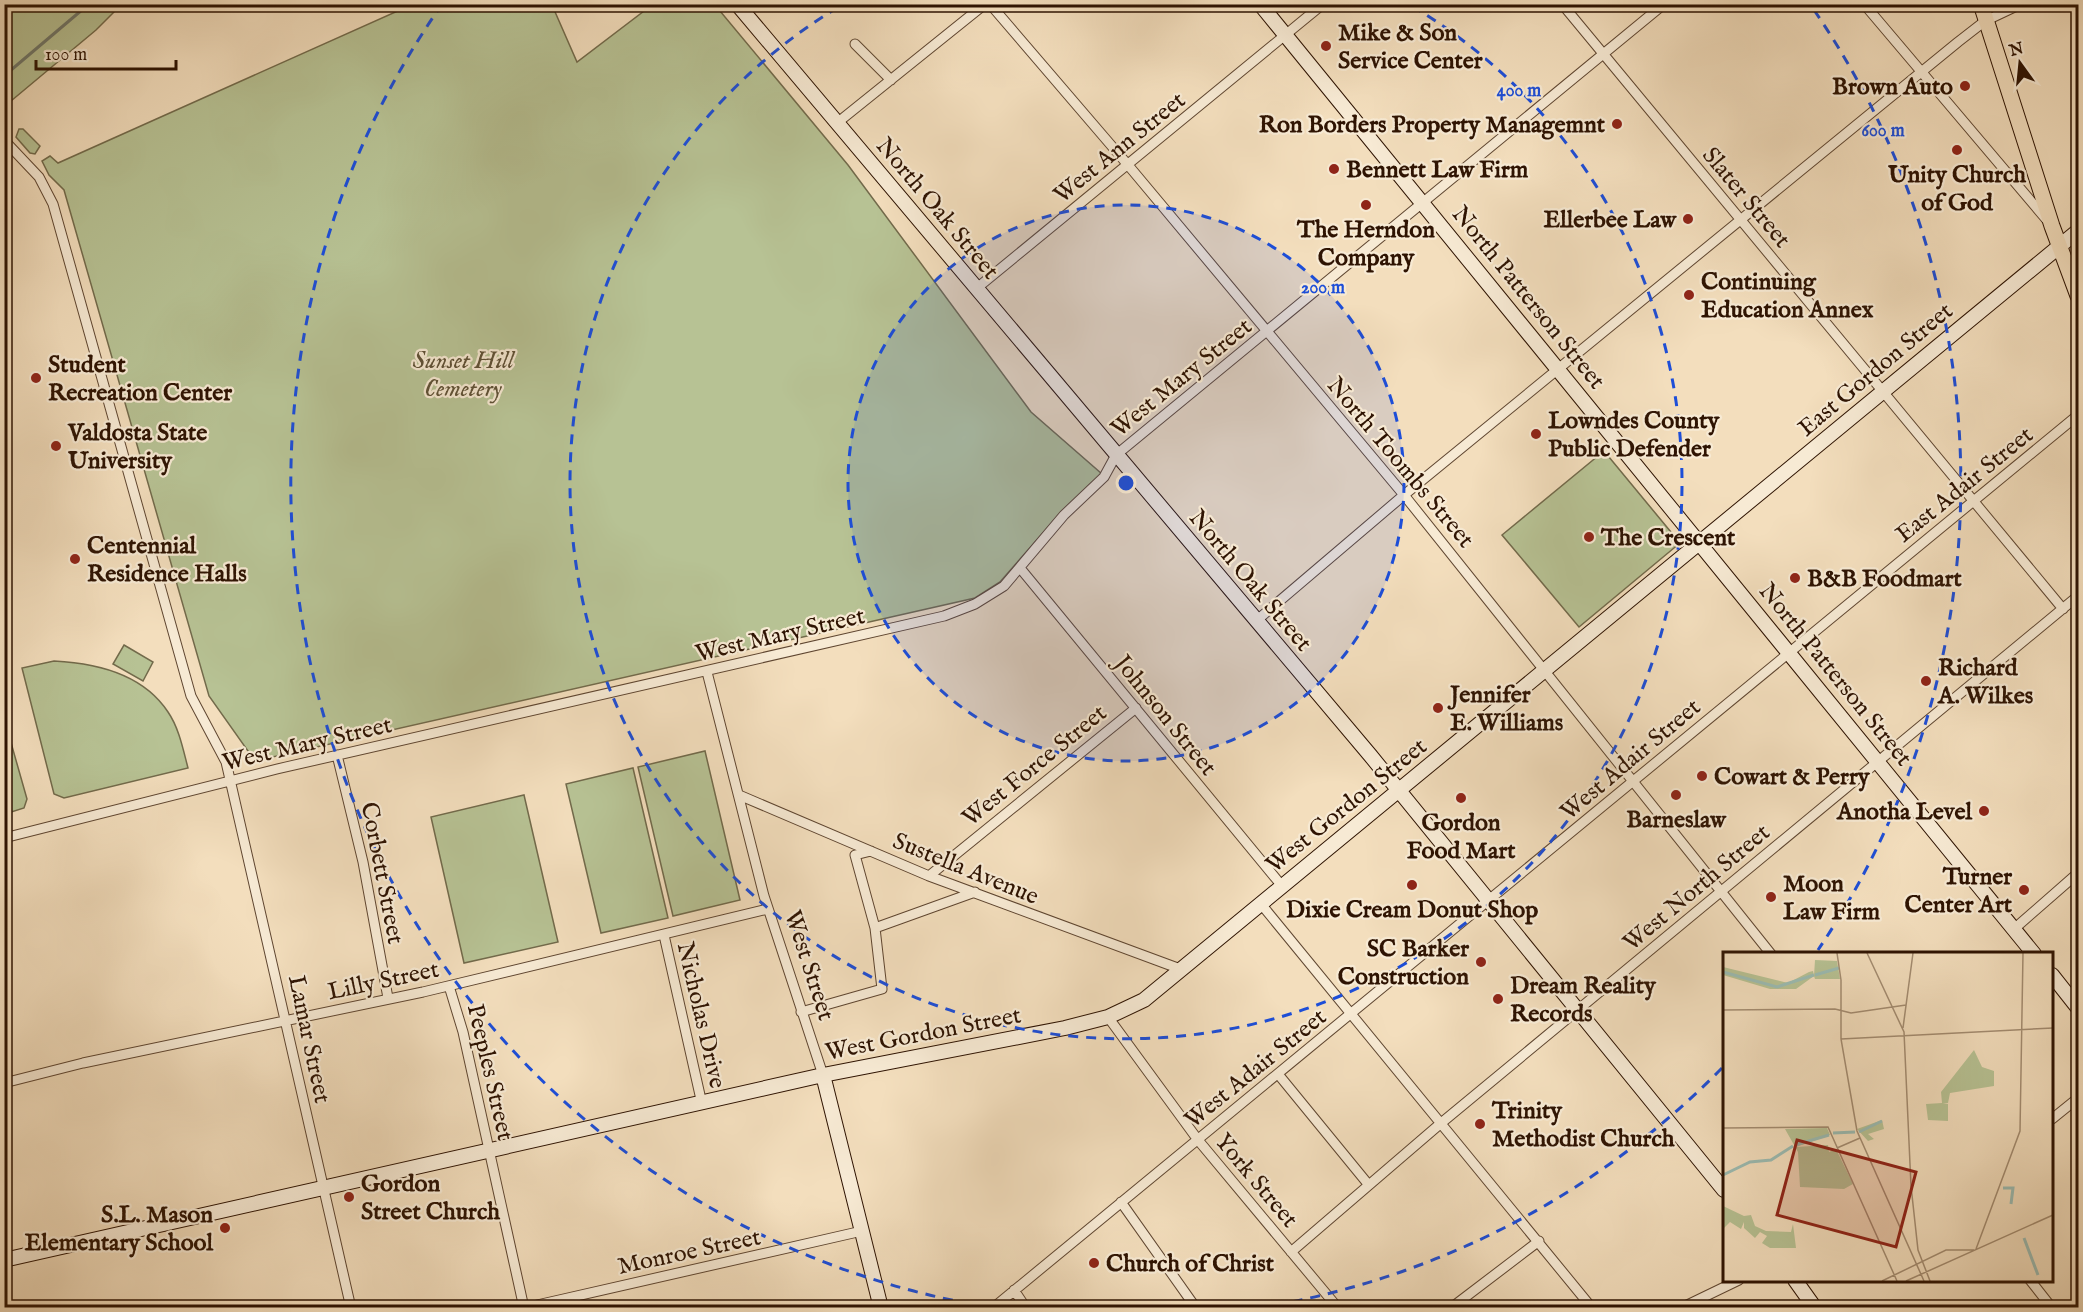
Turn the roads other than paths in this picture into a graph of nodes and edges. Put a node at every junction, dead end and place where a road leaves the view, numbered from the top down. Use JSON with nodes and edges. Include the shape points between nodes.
{"nodes":[{"id":1,"x":737,"y":4,"type":"edge"},
{"id":2,"x":985,"y":4,"type":"edge"},
{"id":3,"x":990,"y":4,"type":"edge"},
{"id":4,"x":1260,"y":4,"type":"edge"},
{"id":5,"x":1323,"y":4,"type":"edge"},
{"id":6,"x":1562,"y":4,"type":"edge"},
{"id":7,"x":1664,"y":4,"type":"edge"},
{"id":8,"x":1864,"y":4,"type":"edge"},
{"id":9,"x":1981,"y":4,"type":"edge"},
{"id":10,"x":2021,"y":4,"type":"edge"},
{"id":11,"x":1985,"y":21,"type":"junction"},
{"id":12,"x":1285,"y":35,"type":"junction"},
{"id":13,"x":855,"y":44,"type":"dead end"},
{"id":14,"x":1603,"y":54,"type":"junction"},
{"id":15,"x":1921,"y":73,"type":"junction"},
{"id":16,"x":891,"y":80,"type":"junction"},
{"id":17,"x":837,"y":123,"type":"junction"},
{"id":18,"x":4,"y":140,"type":"edge"},
{"id":19,"x":1128,"y":165,"type":"junction"},
{"id":20,"x":1423,"y":202,"type":"junction"},
{"id":21,"x":1741,"y":220,"type":"junction"},
{"id":22,"x":2052,"y":226,"type":"junction"},
{"id":23,"x":2079,"y":231,"type":"edge"},
{"id":24,"x":2059,"y":247,"type":"junction"},
{"id":25,"x":977,"y":288,"type":"junction"},
{"id":26,"x":2079,"y":296,"type":"edge"},
{"id":27,"x":1267,"y":333,"type":"junction"},
{"id":28,"x":1560,"y":369,"type":"junction"},
{"id":29,"x":1883,"y":392,"type":"junction"},
{"id":30,"x":2079,"y":415,"type":"edge"},
{"id":31,"x":1116,"y":455,"type":"junction"},
{"id":32,"x":1404,"y":495,"type":"junction"},
{"id":33,"x":1974,"y":501,"type":"junction"},
{"id":34,"x":1700,"y":542,"type":"junction"},
{"id":35,"x":1020,"y":568,"type":"junction"},
{"id":36,"x":2079,"y":596,"type":"edge"},
{"id":37,"x":2063,"y":609,"type":"junction"},
{"id":38,"x":1256,"y":621,"type":"junction"},
{"id":39,"x":1790,"y":652,"type":"junction"},
{"id":40,"x":1544,"y":671,"type":"junction"},
{"id":41,"x":707,"y":672,"type":"junction"},
{"id":42,"x":1136,"y":708,"type":"junction"},
{"id":43,"x":337,"y":755,"type":"junction"},
{"id":44,"x":1878,"y":762,"type":"junction"},
{"id":45,"x":230,"y":780,"type":"junction"},
{"id":46,"x":1634,"y":780,"type":"junction"},
{"id":47,"x":1399,"y":791,"type":"junction"},
{"id":48,"x":739,"y":795,"type":"junction"},
{"id":49,"x":4,"y":838,"type":"edge"},
{"id":50,"x":870,"y":851,"type":"junction"},
{"id":51,"x":2079,"y":873,"type":"edge"},
{"id":52,"x":929,"y":876,"type":"junction"},
{"id":53,"x":1282,"y":886,"type":"junction"},
{"id":54,"x":1721,"y":890,"type":"junction"},
{"id":55,"x":975,"y":892,"type":"junction"},
{"id":56,"x":1489,"y":901,"type":"junction"},
{"id":57,"x":1261,"y":903,"type":"junction"},
{"id":58,"x":768,"y":909,"type":"junction"},
{"id":59,"x":875,"y":928,"type":"junction"},
{"id":60,"x":2014,"y":929,"type":"junction"},
{"id":61,"x":664,"y":935,"type":"junction"},
{"id":62,"x":1770,"y":952,"type":"edge"},
{"id":63,"x":2032,"y":952,"type":"edge"},
{"id":64,"x":1183,"y":970,"type":"junction"},
{"id":65,"x":2053,"y":976,"type":"edge"},
{"id":66,"x":449,"y":986,"type":"junction"},
{"id":67,"x":388,"y":998,"type":"junction"},
{"id":68,"x":2079,"y":1008,"type":"edge"},
{"id":69,"x":1577,"y":1011,"type":"junction"},
{"id":70,"x":801,"y":1012,"type":"junction"},
{"id":71,"x":1351,"y":1014,"type":"junction"},
{"id":72,"x":1108,"y":1017,"type":"junction"},
{"id":73,"x":286,"y":1021,"type":"junction"},
{"id":74,"x":1278,"y":1074,"type":"junction"},
{"id":75,"x":823,"y":1075,"type":"junction"},
{"id":76,"x":4,"y":1083,"type":"edge"},
{"id":77,"x":2079,"y":1098,"type":"edge"},
{"id":78,"x":702,"y":1104,"type":"junction"},
{"id":79,"x":2053,"y":1118,"type":"edge"},
{"id":80,"x":1440,"y":1124,"type":"junction"},
{"id":81,"x":1198,"y":1140,"type":"junction"},
{"id":82,"x":490,"y":1150,"type":"junction"},
{"id":83,"x":1368,"y":1184,"type":"junction"},
{"id":84,"x":322,"y":1188,"type":"junction"},
{"id":85,"x":1723,"y":1188,"type":"edge"},
{"id":86,"x":1122,"y":1202,"type":"junction"},
{"id":87,"x":862,"y":1231,"type":"junction"},
{"id":88,"x":1539,"y":1241,"type":"junction"},
{"id":89,"x":1292,"y":1252,"type":"junction"},
{"id":90,"x":4,"y":1260,"type":"edge"},
{"id":91,"x":1737,"y":1282,"type":"edge"},
{"id":92,"x":1797,"y":1282,"type":"edge"},
{"id":93,"x":2031,"y":1282,"type":"edge"},
{"id":94,"x":1014,"y":1290,"type":"junction"},
{"id":95,"x":351,"y":1308,"type":"edge"},
{"id":96,"x":524,"y":1308,"type":"edge"},
{"id":97,"x":881,"y":1308,"type":"edge"},
{"id":98,"x":993,"y":1308,"type":"edge"},
{"id":99,"x":1026,"y":1308,"type":"edge"},
{"id":100,"x":1196,"y":1308,"type":"edge"},
{"id":101,"x":1338,"y":1308,"type":"edge"},
{"id":102,"x":1451,"y":1308,"type":"edge"},
{"id":103,"x":1592,"y":1308,"type":"edge"},
{"id":104,"x":1682,"y":1308,"type":"edge"},
{"id":105,"x":1815,"y":1308,"type":"edge"},
{"id":106,"x":2052,"y":1308,"type":"edge"}],
"edges":[{"from":1,"to":17,"type":"main road","name":"North Oak Street"},
{"from":2,"to":16,"type":"street"},
{"from":3,"to":19,"type":"street","name":"North Toombs Street"},
{"from":4,"to":12,"type":"main road","name":"North Patterson Street"},
{"from":5,"to":12,"type":"street","name":"West Ann Street"},
{"from":6,"to":14,"type":"street","name":"Slater Street"},
{"from":7,"to":14,"type":"street","name":"West Mary Street"},
{"from":8,"to":15,"type":"street"},
{"from":9,"to":11,"type":"main road"},
{"from":10,"to":11,"type":"street"},
{"from":11,"to":15,"type":"street"},
{"from":11,"to":22,"type":"main road"},
{"from":12,"to":19,"type":"street","name":"West Ann Street"},
{"from":12,"to":20,"type":"main road","name":"North Patterson Street"},
{"from":13,"to":16,"type":"street"},
{"from":14,"to":20,"type":"street","name":"West Mary Street"},
{"from":14,"to":21,"type":"street","name":"Slater Street"},
{"from":15,"to":21,"type":"street"},
{"from":15,"to":22,"type":"street"},
{"from":16,"to":17,"type":"street"},
{"from":17,"to":25,"type":"main road","name":"North Oak Street"},
{"from":18,"to":45,"type":"street","via":[[39,177],[53,204],[191,696],[226,762]]},
{"from":19,"to":25,"type":"street","name":"West Ann Street"},
{"from":19,"to":27,"type":"street","name":"North Toombs Street"},
{"from":20,"to":27,"type":"street","name":"West Mary Street"},
{"from":20,"to":28,"type":"main road","name":"North Patterson Street"},
{"from":21,"to":28,"type":"street"},
{"from":21,"to":29,"type":"street","name":"Slater Street"},
{"from":22,"to":24,"type":"main road"},
{"from":23,"to":24,"type":"main road","name":"East Gordon Street"},
{"from":24,"to":26,"type":"main road"},
{"from":24,"to":29,"type":"main road","name":"East Gordon Street"},
{"from":25,"to":31,"type":"main road","name":"North Oak Street"},
{"from":27,"to":31,"type":"street","name":"West Mary Street"},
{"from":27,"to":32,"type":"street","name":"North Toombs Street"},
{"from":28,"to":32,"type":"street"},
{"from":28,"to":34,"type":"main road","name":"North Patterson Street"},
{"from":29,"to":33,"type":"street","name":"Slater Street"},
{"from":29,"to":34,"type":"main road","name":"East Gordon Street"},
{"from":30,"to":33,"type":"street","name":"East Adair Street"},
{"from":31,"to":35,"type":"street","name":"West Mary Street","via":[[1104,477],[1064,515]]},
{"from":31,"to":38,"type":"main road","name":"North Oak Street"},
{"from":32,"to":38,"type":"street"},
{"from":32,"to":40,"type":"street","name":"North Toombs Street"},
{"from":33,"to":37,"type":"street","name":"Slater Street"},
{"from":33,"to":39,"type":"street","name":"East Adair Street"},
{"from":34,"to":39,"type":"main road","name":"North Patterson Street"},
{"from":34,"to":40,"type":"main road","name":"West Gordon Street"},
{"from":35,"to":41,"type":"street","name":"West Mary Street","via":[[1004,586],[975,604],[944,616]]},
{"from":35,"to":42,"type":"street","name":"Johnson Street"},
{"from":36,"to":37,"type":"street","name":"West North Street"},
{"from":37,"to":44,"type":"street","name":"West North Street"},
{"from":38,"to":47,"type":"main road","name":"North Oak Street"},
{"from":39,"to":44,"type":"main road","name":"North Patterson Street"},
{"from":39,"to":46,"type":"street","name":"West Adair Street"},
{"from":40,"to":46,"type":"street","name":"North Toombs Street"},
{"from":40,"to":47,"type":"main road","name":"West Gordon Street"},
{"from":41,"to":43,"type":"street","name":"West Mary Street"},
{"from":41,"to":48,"type":"street","name":"West Street"},
{"from":42,"to":52,"type":"street","name":"West Force Street"},
{"from":42,"to":53,"type":"street","name":"Johnson Street"},
{"from":43,"to":45,"type":"street","name":"West Mary Street"},
{"from":43,"to":67,"type":"street","name":"Corbett Street","via":[[369,888]]},
{"from":44,"to":54,"type":"street","name":"West North Street"},
{"from":44,"to":60,"type":"main road","name":"North Patterson Street"},
{"from":45,"to":49,"type":"street","name":"West Mary Street"},
{"from":45,"to":73,"type":"street","name":"Lamar Street"},
{"from":46,"to":54,"type":"street","name":"North Toombs Street"},
{"from":46,"to":56,"type":"street","name":"West Adair Street"},
{"from":47,"to":53,"type":"main road","name":"West Gordon Street"},
{"from":47,"to":56,"type":"main road","name":"North Oak Street"},
{"from":48,"to":50,"type":"street","name":"Sustella Avenue"},
{"from":48,"to":58,"type":"street","name":"West Street"},
{"from":50,"to":52,"type":"street","name":"Sustella Avenue"},
{"from":50,"to":59,"type":"street","via":[[855,855]]},
{"from":51,"to":60,"type":"street"},
{"from":52,"to":55,"type":"street","name":"Sustella Avenue"},
{"from":53,"to":57,"type":"main road","name":"West Gordon Street"},
{"from":54,"to":62,"type":"street","name":"North Toombs Street"},
{"from":54,"to":69,"type":"street","name":"West North Street"},
{"from":55,"to":59,"type":"street"},
{"from":55,"to":64,"type":"street","name":"Sustella Avenue"},
{"from":56,"to":69,"type":"main road","name":"North Oak Street"},
{"from":56,"to":71,"type":"street","name":"West Adair Street"},
{"from":57,"to":64,"type":"main road","name":"West Gordon Street"},
{"from":57,"to":71,"type":"street"},
{"from":58,"to":61,"type":"street","name":"Lilly Street"},
{"from":58,"to":70,"type":"street","name":"West Street"},
{"from":59,"to":70,"type":"street","via":[[882,989]]},
{"from":60,"to":63,"type":"main road","name":"North Patterson Street"},
{"from":61,"to":66,"type":"street","name":"Lilly Street"},
{"from":61,"to":78,"type":"street","name":"Nicholas Drive"},
{"from":64,"to":72,"type":"main road","name":"West Gordon Street","via":[[1144,1000]]},
{"from":65,"to":68,"type":"main road"},
{"from":66,"to":67,"type":"street","name":"Lilly Street"},
{"from":66,"to":82,"type":"street","name":"Peeples Street"},
{"from":67,"to":73,"type":"street","name":"Lilly Street"},
{"from":69,"to":80,"type":"street","name":"West North Street"},
{"from":69,"to":85,"type":"main road","name":"North Oak Street"},
{"from":70,"to":75,"type":"street","name":"West Street"},
{"from":71,"to":74,"type":"street","name":"West Adair Street"},
{"from":71,"to":80,"type":"street"},
{"from":72,"to":75,"type":"main road","name":"West Gordon Street"},
{"from":72,"to":81,"type":"street","name":"York Street"},
{"from":73,"to":76,"type":"street","name":"Lilly Street"},
{"from":73,"to":84,"type":"street","name":"Lamar Street"},
{"from":74,"to":81,"type":"street","name":"West Adair Street"},
{"from":74,"to":83,"type":"street"},
{"from":75,"to":78,"type":"main road","name":"West Gordon Street"},
{"from":75,"to":87,"type":"main road","name":"West Street"},
{"from":77,"to":79,"type":"street"},
{"from":78,"to":82,"type":"main road","name":"West Gordon Street"},
{"from":80,"to":83,"type":"street","name":"West North Street"},
{"from":80,"to":88,"type":"street"},
{"from":81,"to":86,"type":"street","name":"West Adair Street"},
{"from":81,"to":89,"type":"street","name":"York Street"},
{"from":82,"to":84,"type":"main road","name":"West Gordon Street"},
{"from":82,"to":96,"type":"street","name":"Peeples Street"},
{"from":83,"to":89,"type":"street","name":"West North Street"},
{"from":84,"to":90,"type":"main road","name":"West Gordon Street"},
{"from":84,"to":95,"type":"street","name":"Lamar Street"},
{"from":86,"to":94,"type":"street","name":"West Adair Street"},
{"from":86,"to":100,"type":"street"},
{"from":87,"to":96,"type":"street","name":"Monroe Street"},
{"from":87,"to":97,"type":"main road","name":"West Street"},
{"from":88,"to":102,"type":"street"},
{"from":88,"to":103,"type":"street"},
{"from":89,"to":101,"type":"street","name":"York Street"},
{"from":91,"to":104,"type":"street"},
{"from":92,"to":105,"type":"main road"},
{"from":93,"to":106,"type":"street"},
{"from":94,"to":98,"type":"street","name":"West Adair Street"},
{"from":94,"to":99,"type":"street"}]}
